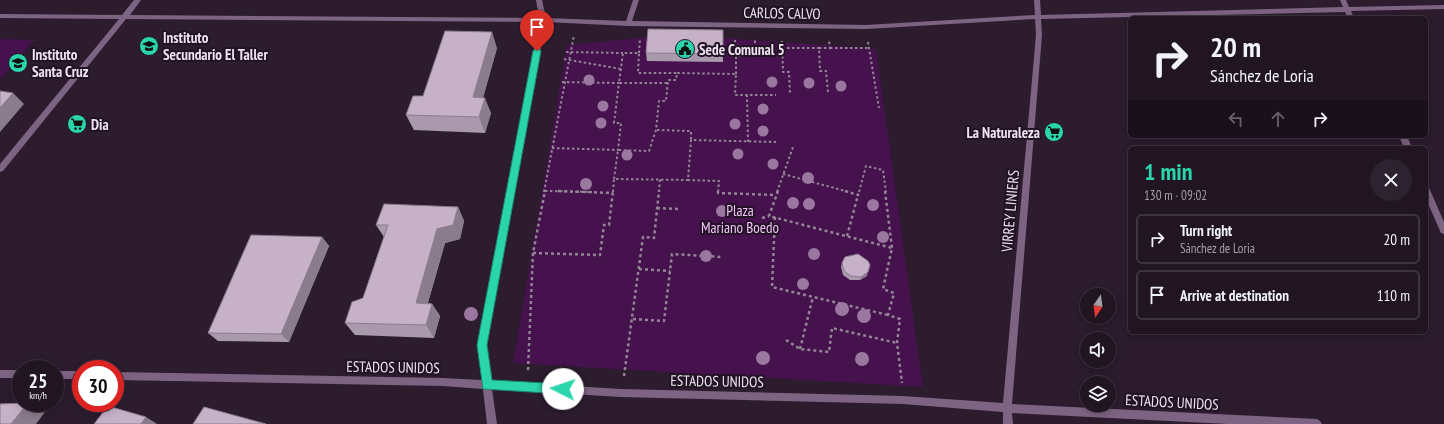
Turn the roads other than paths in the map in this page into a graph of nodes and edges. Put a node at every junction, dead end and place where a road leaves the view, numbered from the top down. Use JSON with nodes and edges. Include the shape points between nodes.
{"nodes":[{"id":1,"x":138,"y":0,"type":"edge"},
{"id":2,"x":539,"y":0,"type":"edge"},
{"id":3,"x":636,"y":0,"type":"edge"},
{"id":4,"x":1037,"y":0,"type":"edge"},
{"id":5,"x":1343,"y":0,"type":"edge"},
{"id":6,"x":1444,"y":7,"type":"edge"},
{"id":7,"x":1347,"y":10,"type":"junction"},
{"id":8,"x":0,"y":16,"type":"edge"},
{"id":9,"x":123,"y":16,"type":"junction"},
{"id":10,"x":1350,"y":16,"type":"edge"},
{"id":11,"x":1039,"y":17,"type":"junction"},
{"id":12,"x":542,"y":20,"type":"junction"},
{"id":13,"x":628,"y":24,"type":"junction"},
{"id":14,"x":0,"y":169,"type":"edge"},
{"id":15,"x":1428,"y":194,"type":"edge"},
{"id":16,"x":1444,"y":230,"type":"edge"},
{"id":17,"x":0,"y":374,"type":"edge"},
{"id":18,"x":12,"y":374,"type":"edge"},
{"id":19,"x":124,"y":376,"type":"edge"},
{"id":20,"x":487,"y":385,"type":"junction"},
{"id":21,"x":1007,"y":408,"type":"junction"},
{"id":22,"x":492,"y":424,"type":"edge"},
{"id":23,"x":1008,"y":424,"type":"edge"},
{"id":24,"x":1317,"y":424,"type":"edge"}],
"edges":[{"from":1,"to":9,"type":"street"},
{"from":2,"to":12,"type":"street"},
{"from":3,"to":13,"type":"street"},
{"from":4,"to":11,"type":"street","name":"VIRREY LINIERS"},
{"from":5,"to":7,"type":"street"},
{"from":6,"to":7,"type":"street","name":"CARLOS CALVO"},
{"from":7,"to":10,"type":"street"},
{"from":7,"to":11,"type":"street","name":"CARLOS CALVO"},
{"from":8,"to":9,"type":"street","name":"CARLOS CALVO"},
{"from":9,"to":12,"type":"street","name":"CARLOS CALVO"},
{"from":9,"to":14,"type":"street"},
{"from":11,"to":13,"type":"street","name":"CARLOS CALVO","via":[[866,27]]},
{"from":11,"to":21,"type":"street","name":"VIRREY LINIERS"},
{"from":12,"to":13,"type":"street","name":"CARLOS CALVO"},
{"from":12,"to":20,"type":"street","via":[[482,345]]},
{"from":15,"to":16,"type":"street"},
{"from":17,"to":18,"type":"street"},
{"from":19,"to":20,"type":"street","name":"ESTADOS UNIDOS"},
{"from":20,"to":21,"type":"street","name":"ESTADOS UNIDOS","via":[[621,393],[903,400]]},
{"from":20,"to":22,"type":"street"},
{"from":21,"to":23,"type":"street","name":"VIRREY LINIERS"},
{"from":21,"to":24,"type":"street","name":"ESTADOS UNIDOS"}]}
